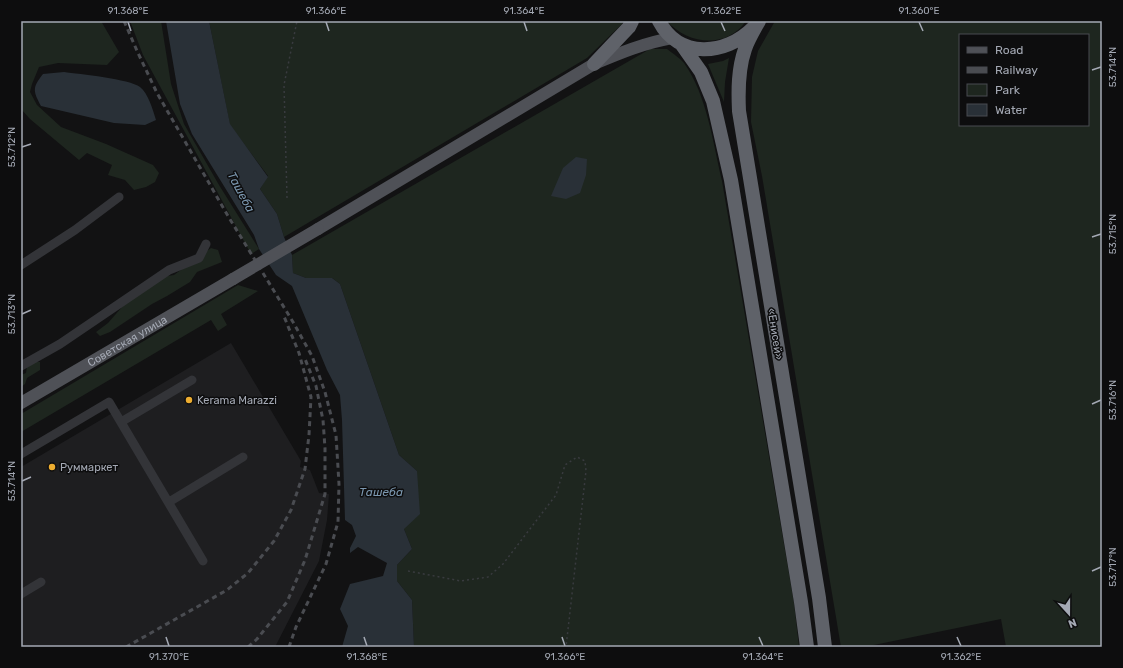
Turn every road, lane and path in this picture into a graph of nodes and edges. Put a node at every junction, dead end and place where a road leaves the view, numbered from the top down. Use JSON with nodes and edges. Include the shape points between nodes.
{"nodes":[{"id":1,"x":297,"y":21,"type":"edge"},
{"id":2,"x":632,"y":21,"type":"edge"},
{"id":3,"x":659,"y":21,"type":"edge"},
{"id":4,"x":758,"y":22,"type":"edge"},
{"id":5,"x":677,"y":42,"type":"junction"},
{"id":6,"x":594,"y":64,"type":"junction"},
{"id":7,"x":119,"y":197,"type":"dead end"},
{"id":8,"x":287,"y":198,"type":"dead end"},
{"id":9,"x":206,"y":244,"type":"dead end"},
{"id":10,"x":21,"y":264,"type":"edge"},
{"id":11,"x":21,"y":366,"type":"edge"},
{"id":12,"x":192,"y":380,"type":"dead end"},
{"id":13,"x":21,"y":403,"type":"edge"},
{"id":14,"x":121,"y":422,"type":"junction"},
{"id":15,"x":21,"y":454,"type":"edge"},
{"id":16,"x":243,"y":457,"type":"dead end"},
{"id":17,"x":169,"y":502,"type":"junction"},
{"id":18,"x":203,"y":561,"type":"dead end"},
{"id":19,"x":408,"y":571,"type":"dead end"},
{"id":20,"x":41,"y":582,"type":"dead end"},
{"id":21,"x":21,"y":594,"type":"edge"},
{"id":22,"x":566,"y":647,"type":"edge"},
{"id":23,"x":807,"y":647,"type":"edge"},
{"id":24,"x":825,"y":647,"type":"edge"}],
"edges":[{"from":1,"to":8,"type":"path","via":[[284,85]]},
{"from":2,"to":6,"type":"highway"},
{"from":3,"to":5,"type":"highway","name":"«Енисей»"},
{"from":4,"to":5,"type":"highway","name":"«Енисей»","via":[[745,36],[721,47],[695,49]]},
{"from":4,"to":24,"type":"highway","name":"«Енисей»","via":[[745,48],[741,64],[740,111]]},
{"from":5,"to":6,"type":"main road","name":"Советская улица","via":[[654,41]]},
{"from":5,"to":23,"type":"highway","name":"«Енисей»","via":[[701,72],[713,101],[731,180]]},
{"from":6,"to":13,"type":"main road","name":"Советская улица","bridge":true},
{"from":7,"to":10,"type":"lane","via":[[75,230]]},
{"from":9,"to":11,"type":"lane","via":[[199,258],[169,270],[60,344]]},
{"from":12,"to":14,"type":"lane"},
{"from":14,"to":15,"type":"lane","via":[[109,402]]},
{"from":14,"to":17,"type":"lane"},
{"from":16,"to":17,"type":"lane"},
{"from":17,"to":18,"type":"lane"},
{"from":19,"to":22,"type":"path","via":[[461,581],[488,577],[503,564],[556,495],[565,466],[577,457],[585,461],[586,471]]},
{"from":20,"to":21,"type":"lane"}]}
